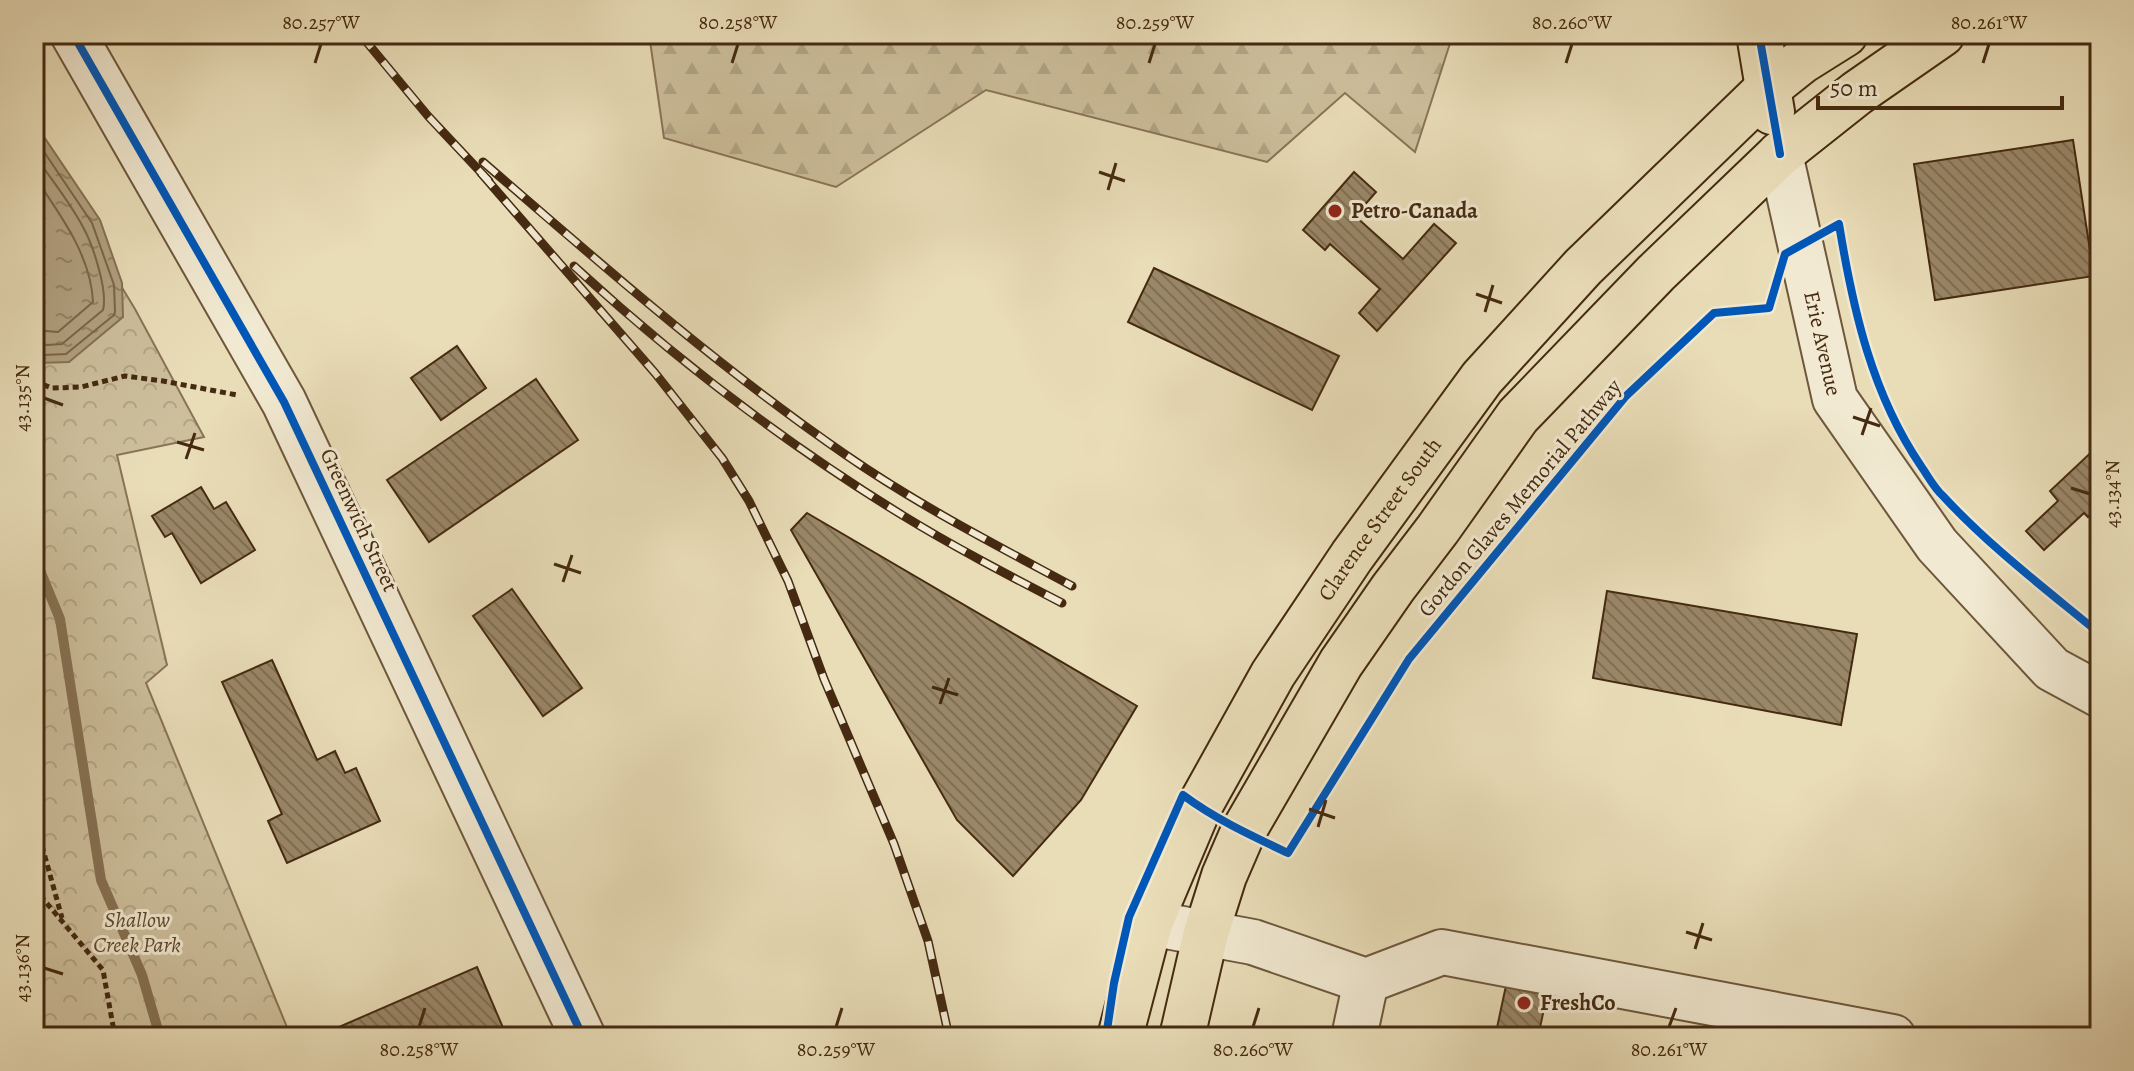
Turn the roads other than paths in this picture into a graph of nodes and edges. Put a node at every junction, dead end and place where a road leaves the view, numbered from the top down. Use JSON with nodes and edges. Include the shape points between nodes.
{"nodes":[{"id":1,"x":73,"y":34,"type":"edge"},
{"id":2,"x":1759,"y":34,"type":"edge"},
{"id":3,"x":1845,"y":34,"type":"edge"},
{"id":4,"x":1942,"y":34,"type":"edge"},
{"id":5,"x":1768,"y":88,"type":"junction"},
{"id":6,"x":1780,"y":154,"type":"junction"},
{"id":7,"x":2100,"y":695,"type":"edge"},
{"id":8,"x":1150,"y":923,"type":"junction"},
{"id":9,"x":1206,"y":933,"type":"junction"},
{"id":10,"x":1366,"y":981,"type":"junction"},
{"id":11,"x":583,"y":1037,"type":"edge"},
{"id":12,"x":1120,"y":1037,"type":"edge"},
{"id":13,"x":1182,"y":1037,"type":"edge"},
{"id":14,"x":1354,"y":1037,"type":"edge"},
{"id":15,"x":1893,"y":1037,"type":"edge"}],
"edges":[{"from":1,"to":11,"type":"street","name":"Greenwich Street","via":[[284,402]]},
{"from":2,"to":5,"type":"main road","name":"Erie Avenue"},
{"from":3,"to":5,"type":"main road","name":"Clarence Street South"},
{"from":4,"to":6,"type":"main road"},
{"from":5,"to":6,"type":"main road","name":"Erie Avenue"},
{"from":5,"to":8,"type":"main road","name":"Clarence Street South","via":[[1583,267],[1482,378],[1273,674],[1199,807]]},
{"from":6,"to":7,"type":"street","name":"Erie Avenue","via":[[1835,399],[1937,545],[2052,669]]},
{"from":6,"to":9,"type":"main road","via":[[1518,416],[1341,663],[1243,832]]},
{"from":8,"to":9,"type":"street"},
{"from":8,"to":12,"type":"main road","name":"Clarence Street South"},
{"from":9,"to":10,"type":"street","via":[[1253,942]]},
{"from":9,"to":13,"type":"main road"},
{"from":10,"to":14,"type":"street"},
{"from":10,"to":15,"type":"street","via":[[1442,952]]}]}
